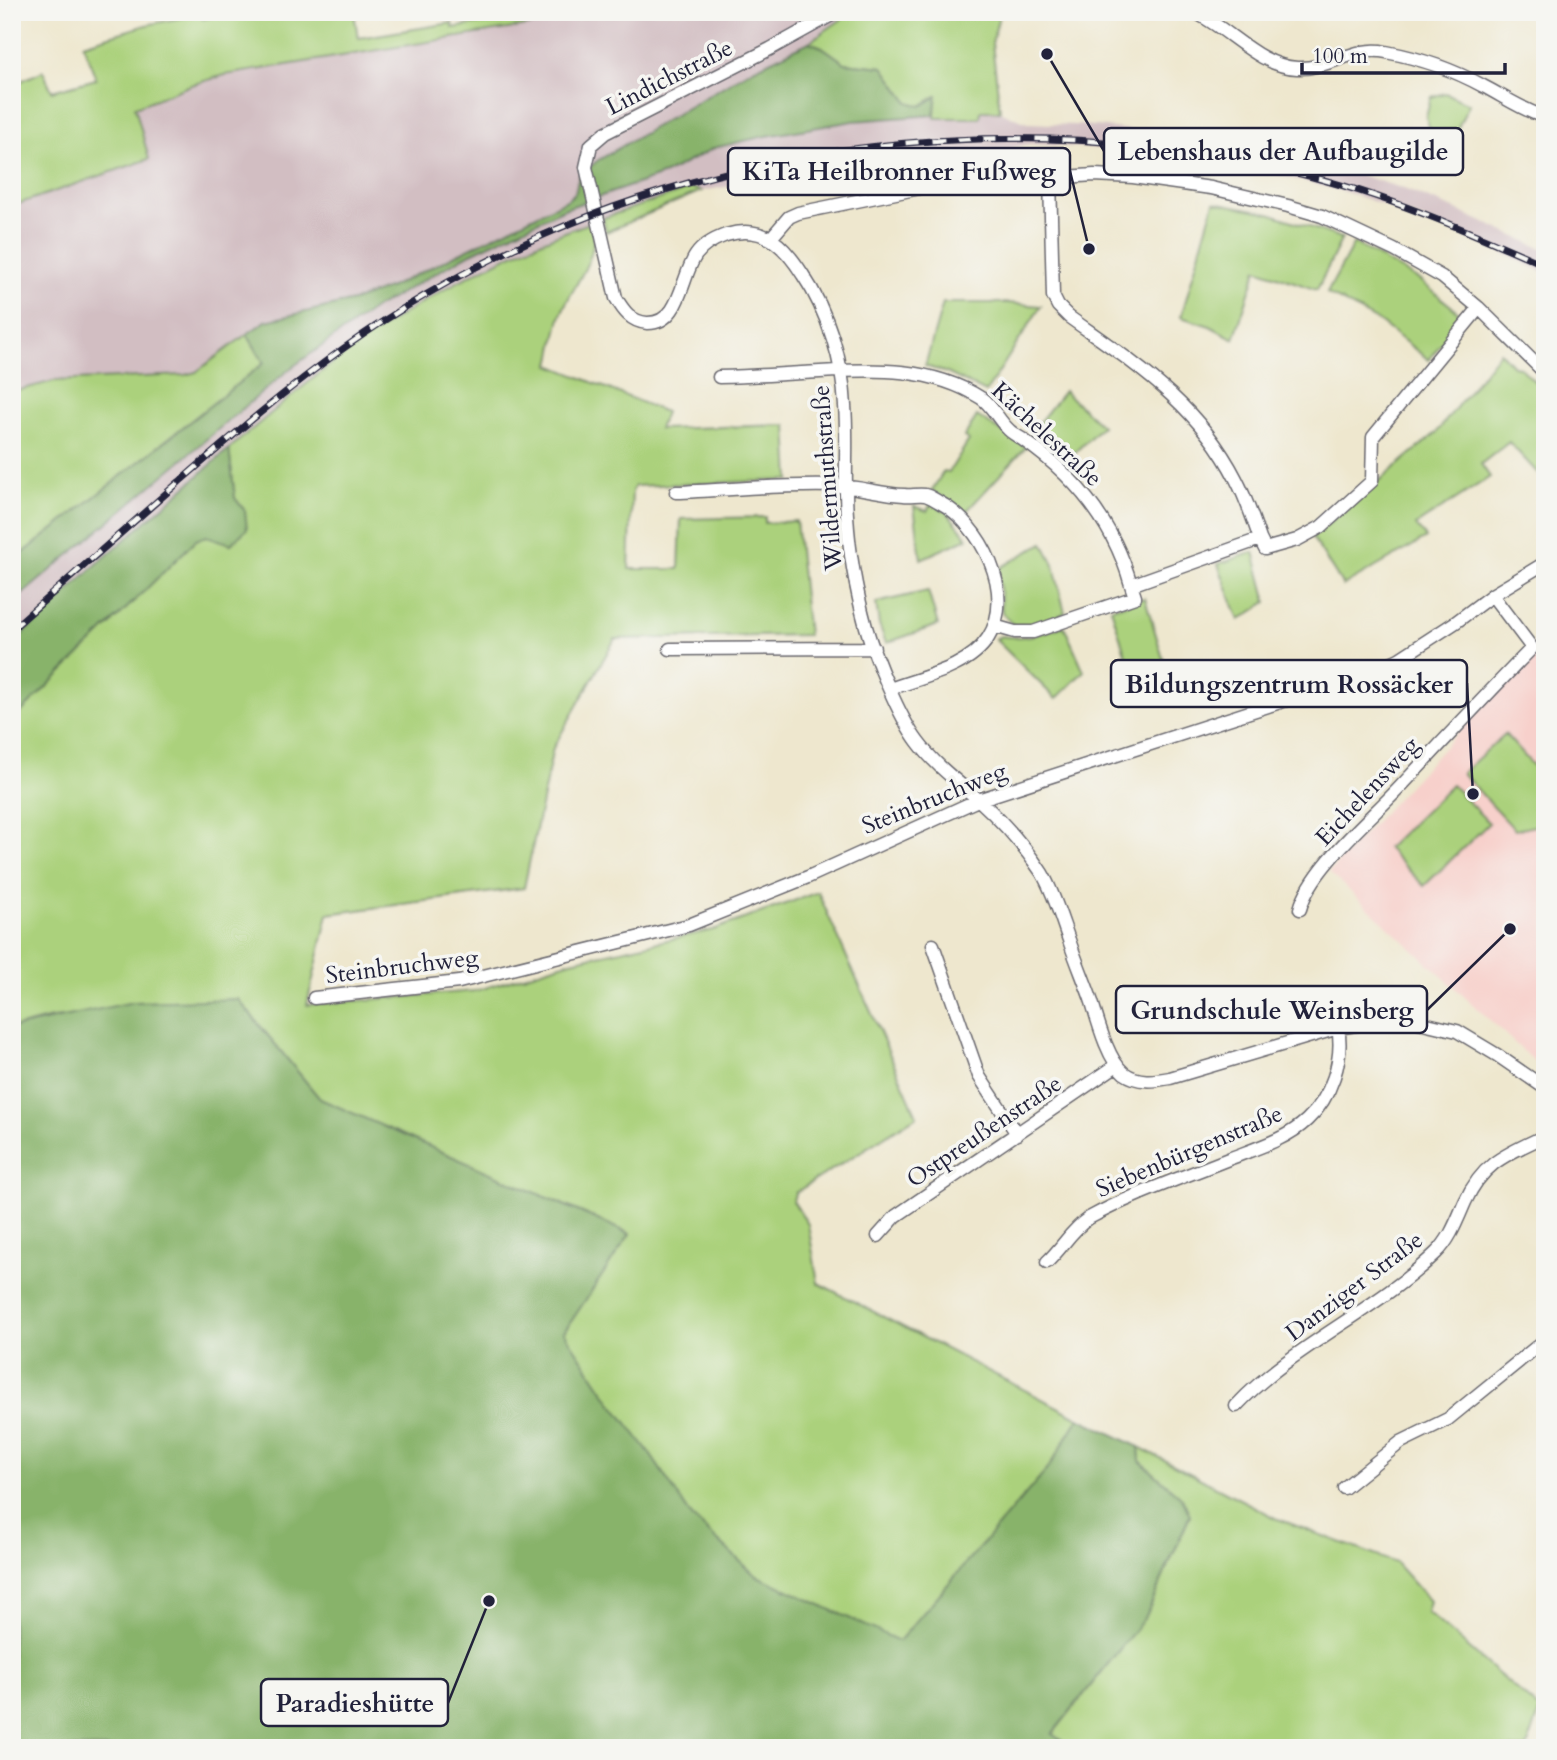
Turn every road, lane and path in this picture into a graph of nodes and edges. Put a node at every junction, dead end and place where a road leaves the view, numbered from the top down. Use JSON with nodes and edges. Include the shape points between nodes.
{"nodes":[{"id":1,"x":837,"y":12,"type":"edge"},
{"id":2,"x":1194,"y":12,"type":"edge"},
{"id":3,"x":1545,"y":117,"type":"edge"},
{"id":4,"x":1050,"y":178,"type":"junction"},
{"id":5,"x":771,"y":238,"type":"junction"},
{"id":6,"x":1479,"y":307,"type":"junction"},
{"id":7,"x":840,"y":371,"type":"junction"},
{"id":8,"x":1545,"y":373,"type":"edge"},
{"id":9,"x":719,"y":377,"type":"dead end"},
{"id":10,"x":846,"y":487,"type":"junction"},
{"id":11,"x":676,"y":492,"type":"dead end"},
{"id":12,"x":1261,"y":538,"type":"junction"},
{"id":13,"x":1545,"y":563,"type":"edge"},
{"id":14,"x":1131,"y":585,"type":"junction"},
{"id":15,"x":1492,"y":595,"type":"junction"},
{"id":16,"x":994,"y":625,"type":"junction"},
{"id":17,"x":874,"y":648,"type":"junction"},
{"id":18,"x":670,"y":649,"type":"dead end"},
{"id":19,"x":890,"y":689,"type":"junction"},
{"id":20,"x":978,"y":800,"type":"junction"},
{"id":21,"x":1300,"y":909,"type":"dead end"},
{"id":22,"x":933,"y":945,"type":"dead end"},
{"id":23,"x":314,"y":998,"type":"dead end"},
{"id":24,"x":1339,"y":1028,"type":"junction"},
{"id":25,"x":1117,"y":1065,"type":"junction"},
{"id":26,"x":1545,"y":1088,"type":"edge"},
{"id":27,"x":1017,"y":1134,"type":"junction"},
{"id":28,"x":1545,"y":1136,"type":"edge"},
{"id":29,"x":878,"y":1236,"type":"dead end"},
{"id":30,"x":1047,"y":1262,"type":"dead end"},
{"id":31,"x":1545,"y":1340,"type":"edge"},
{"id":32,"x":1236,"y":1406,"type":"dead end"},
{"id":33,"x":1344,"y":1488,"type":"dead end"}],
"edges":[{"from":1,"to":5,"type":"street","name":"Lindichstraße","via":[[605,133],[591,145],[586,167],[616,298],[626,315],[643,323],[659,322],[671,312],[697,254],[712,240],[741,231]]},
{"from":2,"to":3,"type":"street","via":[[1282,64],[1300,68],[1366,51],[1387,52],[1469,79]]},
{"from":4,"to":5,"type":"street","via":[[882,194],[798,213]]},
{"from":4,"to":6,"type":"street","via":[[1167,180],[1322,216],[1443,277]]},
{"from":4,"to":12,"type":"street","via":[[1053,296],[1058,306],[1156,379],[1202,426],[1237,481]]},
{"from":5,"to":7,"type":"street","name":"Wildermuthstraße","via":[[805,277],[825,317]]},
{"from":6,"to":8,"type":"street"},
{"from":6,"to":12,"type":"street","via":[[1373,437],[1372,481],[1310,534],[1265,549]]},
{"from":7,"to":9,"type":"street","name":"Kächelestraße"},
{"from":7,"to":10,"type":"street","name":"Wildermuthstraße"},
{"from":7,"to":14,"type":"street","name":"Kächelestraße","via":[[923,374],[958,385],[984,400],[1008,429],[1071,479],[1096,510],[1125,563]]},
{"from":10,"to":11,"type":"street"},
{"from":10,"to":16,"type":"street","via":[[926,495],[949,507],[991,564],[998,591]]},
{"from":10,"to":17,"type":"street","name":"Wildermuthstraße","via":[[853,574]]},
{"from":12,"to":14,"type":"street"},
{"from":13,"to":15,"type":"street","name":"Steinbruchweg"},
{"from":14,"to":16,"type":"street","via":[[1135,597],[1039,631],[1015,632]]},
{"from":15,"to":20,"type":"street","name":"Steinbruchweg","via":[[1384,666]]},
{"from":15,"to":21,"type":"street","name":"Eichelensweg","via":[[1532,648],[1324,868],[1309,886]]},
{"from":16,"to":19,"type":"street","via":[[975,653]]},
{"from":17,"to":18,"type":"street"},
{"from":17,"to":19,"type":"street","name":"Wildermuthstraße"},
{"from":19,"to":20,"type":"street","name":"Wildermuthstraße","via":[[917,741]]},
{"from":20,"to":23,"type":"street","name":"Steinbruchweg","via":[[689,925],[459,982]]},
{"from":20,"to":25,"type":"street","name":"Wildermuthstraße","via":[[1043,875]]},
{"from":22,"to":27,"type":"street","via":[[979,1076]]},
{"from":24,"to":25,"type":"street","via":[[1170,1078],[1137,1079]]},
{"from":24,"to":26,"type":"street","via":[[1391,1019],[1457,1031]]},
{"from":24,"to":30,"type":"street","name":"Siebenbürgenstraße","via":[[1336,1068],[1329,1089],[1309,1119],[1278,1138],[1088,1218]]},
{"from":25,"to":27,"type":"street","name":"Ostpreußenstraße"},
{"from":27,"to":29,"type":"street","name":"Ostpreußenstraße","via":[[895,1216]]},
{"from":28,"to":32,"type":"street","name":"Danziger Straße","via":[[1484,1170],[1438,1252],[1281,1367]]},
{"from":31,"to":33,"type":"street","via":[[1448,1419],[1401,1442]]}]}
